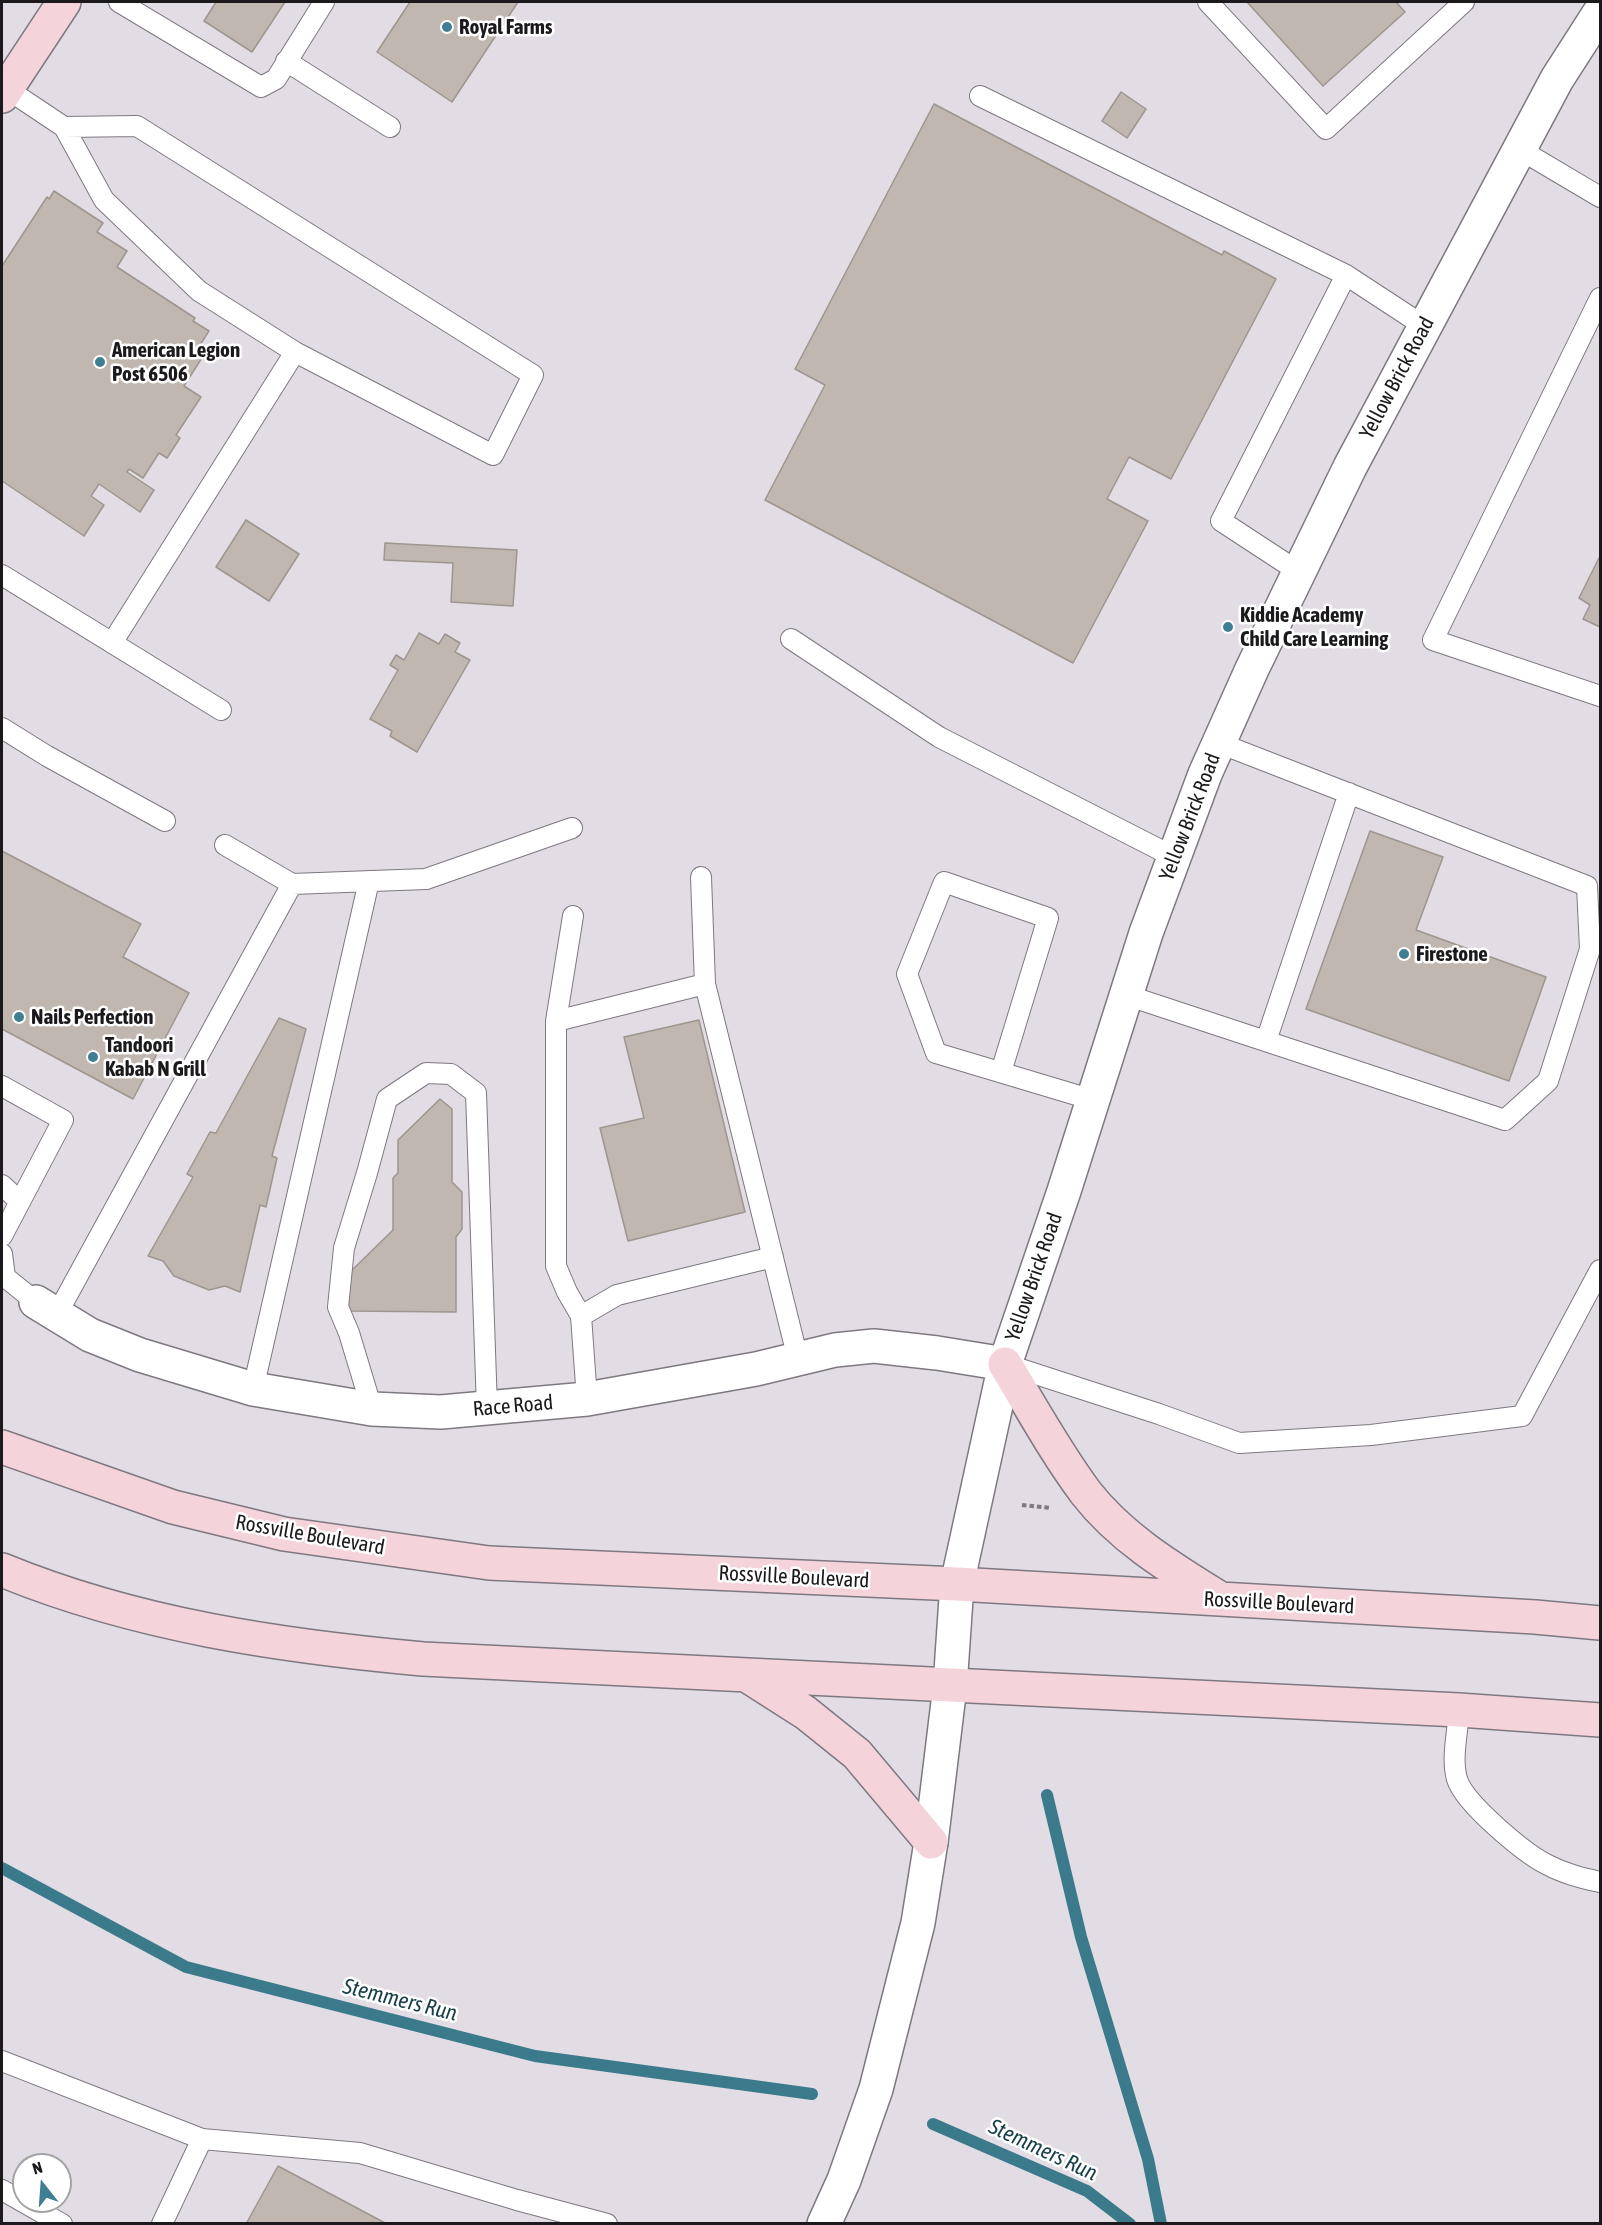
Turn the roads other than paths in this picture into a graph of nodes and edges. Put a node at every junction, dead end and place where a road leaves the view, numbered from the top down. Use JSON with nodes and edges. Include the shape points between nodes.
{"nodes":[{"id":1,"x":64,"y":2,"type":"edge"},
{"id":2,"x":119,"y":2,"type":"edge"},
{"id":3,"x":324,"y":2,"type":"edge"},
{"id":4,"x":1208,"y":2,"type":"edge"},
{"id":5,"x":1464,"y":2,"type":"edge"},
{"id":6,"x":1600,"y":12,"type":"edge"},
{"id":7,"x":286,"y":61,"type":"junction"},
{"id":8,"x":3,"y":90,"type":"edge"},
{"id":9,"x":980,"y":96,"type":"dead end"},
{"id":10,"x":64,"y":127,"type":"junction"},
{"id":11,"x":390,"y":127,"type":"dead end"},
{"id":12,"x":1519,"y":148,"type":"junction"},
{"id":13,"x":1600,"y":197,"type":"edge"},
{"id":14,"x":1346,"y":275,"type":"junction"},
{"id":15,"x":1600,"y":298,"type":"edge"},
{"id":16,"x":1424,"y":326,"type":"junction"},
{"id":17,"x":295,"y":352,"type":"junction"},
{"id":18,"x":1299,"y":572,"type":"junction"},
{"id":19,"x":2,"y":575,"type":"edge"},
{"id":20,"x":791,"y":639,"type":"dead end"},
{"id":21,"x":112,"y":643,"type":"junction"},
{"id":22,"x":1600,"y":696,"type":"edge"},
{"id":23,"x":221,"y":710,"type":"dead end"},
{"id":24,"x":2,"y":728,"type":"edge"},
{"id":25,"x":1219,"y":743,"type":"junction"},
{"id":26,"x":1349,"y":793,"type":"junction"},
{"id":27,"x":165,"y":821,"type":"dead end"},
{"id":28,"x":572,"y":828,"type":"dead end"},
{"id":29,"x":225,"y":844,"type":"dead end"},
{"id":30,"x":1174,"y":857,"type":"junction"},
{"id":31,"x":701,"y":877,"type":"dead end"},
{"id":32,"x":369,"y":881,"type":"junction"},
{"id":33,"x":292,"y":885,"type":"junction"},
{"id":34,"x":573,"y":916,"type":"dead end"},
{"id":35,"x":705,"y":984,"type":"junction"},
{"id":36,"x":1126,"y":995,"type":"junction"},
{"id":37,"x":556,"y":1022,"type":"junction"},
{"id":38,"x":1266,"y":1041,"type":"junction"},
{"id":39,"x":1001,"y":1072,"type":"junction"},
{"id":40,"x":2,"y":1086,"type":"edge"},
{"id":41,"x":1093,"y":1100,"type":"junction"},
{"id":42,"x":2,"y":1185,"type":"edge"},
{"id":43,"x":20,"y":1202,"type":"junction"},
{"id":44,"x":2,"y":1236,"type":"edge"},
{"id":45,"x":2,"y":1254,"type":"edge"},
{"id":46,"x":772,"y":1257,"type":"junction"},
{"id":47,"x":1600,"y":1270,"type":"edge"},
{"id":48,"x":47,"y":1308,"type":"junction"},
{"id":49,"x":581,"y":1316,"type":"junction"},
{"id":50,"x":798,"y":1359,"type":"junction"},
{"id":51,"x":1005,"y":1364,"type":"junction"},
{"id":52,"x":253,"y":1389,"type":"junction"},
{"id":53,"x":587,"y":1399,"type":"junction"},
{"id":54,"x":487,"y":1408,"type":"junction"},
{"id":55,"x":372,"y":1409,"type":"junction"},
{"id":56,"x":2,"y":1447,"type":"edge"},
{"id":57,"x":2,"y":1570,"type":"edge"},
{"id":58,"x":957,"y":1584,"type":"junction"},
{"id":59,"x":1223,"y":1600,"type":"junction"},
{"id":60,"x":1600,"y":1623,"type":"edge"},
{"id":61,"x":747,"y":1675,"type":"junction"},
{"id":62,"x":950,"y":1686,"type":"junction"},
{"id":63,"x":1459,"y":1710,"type":"junction"},
{"id":64,"x":1600,"y":1720,"type":"edge"},
{"id":65,"x":931,"y":1842,"type":"junction"},
{"id":66,"x":1600,"y":1882,"type":"edge"},
{"id":67,"x":2,"y":2061,"type":"edge"},
{"id":68,"x":202,"y":2139,"type":"junction"},
{"id":69,"x":2,"y":2190,"type":"edge"},
{"id":70,"x":62,"y":2223,"type":"edge"},
{"id":71,"x":162,"y":2223,"type":"edge"},
{"id":72,"x":607,"y":2223,"type":"edge"},
{"id":73,"x":824,"y":2223,"type":"edge"}],
"edges":[{"from":1,"to":8,"type":"main road"},
{"from":2,"to":7,"type":"lane","via":[[261,87],[276,79]]},
{"from":3,"to":7,"type":"lane"},
{"from":4,"to":5,"type":"lane","via":[[1326,129]]},
{"from":6,"to":12,"type":"street","name":"Yellow Brick Road"},
{"from":7,"to":11,"type":"lane"},
{"from":8,"to":10,"type":"lane"},
{"from":9,"to":14,"type":"lane"},
{"from":10,"to":17,"type":"lane","via":[[104,200],[199,291]]},
{"from":10,"to":17,"type":"lane","via":[[137,126],[533,375],[493,455]]},
{"from":12,"to":13,"type":"lane"},
{"from":12,"to":16,"type":"street","name":"Yellow Brick Road"},
{"from":14,"to":16,"type":"lane"},
{"from":14,"to":18,"type":"lane","via":[[1221,521]]},
{"from":15,"to":22,"type":"lane","via":[[1433,640]]},
{"from":16,"to":18,"type":"street","name":"Yellow Brick Road"},
{"from":17,"to":21,"type":"lane"},
{"from":18,"to":25,"type":"street","name":"Yellow Brick Road"},
{"from":19,"to":21,"type":"lane"},
{"from":20,"to":30,"type":"lane","via":[[939,737]]},
{"from":21,"to":23,"type":"lane"},
{"from":24,"to":27,"type":"lane"},
{"from":25,"to":26,"type":"lane"},
{"from":25,"to":30,"type":"street","name":"Yellow Brick Road"},
{"from":26,"to":38,"type":"lane"},
{"from":26,"to":38,"type":"lane","via":[[1587,886],[1590,949],[1548,1081],[1505,1120]]},
{"from":28,"to":32,"type":"lane","via":[[426,879]]},
{"from":29,"to":33,"type":"lane"},
{"from":30,"to":36,"type":"street","name":"Yellow Brick Road"},
{"from":31,"to":35,"type":"lane"},
{"from":32,"to":33,"type":"lane"},
{"from":32,"to":52,"type":"lane"},
{"from":33,"to":48,"type":"lane"},
{"from":34,"to":37,"type":"lane"},
{"from":35,"to":37,"type":"lane"},
{"from":35,"to":46,"type":"lane"},
{"from":36,"to":38,"type":"lane"},
{"from":36,"to":41,"type":"street","name":"Yellow Brick Road"},
{"from":37,"to":49,"type":"lane","via":[[556,1266]]},
{"from":39,"to":39,"type":"lane","via":[[936,1053],[907,974],[944,882],[1047,918]]},
{"from":39,"to":41,"type":"lane"},
{"from":40,"to":43,"type":"lane","via":[[63,1120]]},
{"from":41,"to":51,"type":"street","name":"Yellow Brick Road"},
{"from":42,"to":43,"type":"lane"},
{"from":43,"to":44,"type":"lane"},
{"from":45,"to":48,"type":"lane","via":[[5,1277]]},
{"from":46,"to":49,"type":"lane","via":[[617,1295]]},
{"from":46,"to":50,"type":"lane"},
{"from":47,"to":51,"type":"lane","via":[[1522,1416],[1371,1435],[1239,1443]]},
{"from":48,"to":52,"type":"street","name":"Race Road","via":[[90,1335],[140,1355]]},
{"from":49,"to":53,"type":"lane"},
{"from":50,"to":51,"type":"street","name":"Race Road","via":[[874,1346]]},
{"from":50,"to":53,"type":"street","name":"Race Road"},
{"from":51,"to":58,"type":"street","name":"Yellow Brick Road"},
{"from":51,"to":59,"type":"main road","via":[[1087,1493],[1159,1561]]},
{"from":52,"to":55,"type":"street","name":"Race Road"},
{"from":53,"to":54,"type":"street","name":"Race Road"},
{"from":54,"to":55,"type":"street","name":"Race Road","via":[[441,1412]]},
{"from":54,"to":55,"type":"lane","via":[[476,1093],[451,1074],[426,1073],[387,1099],[344,1248],[338,1307]]},
{"from":56,"to":58,"type":"main road","name":"Rossville Boulevard","via":[[173,1507],[284,1534],[489,1563]]},
{"from":57,"to":61,"type":"main road","via":[[135,1614],[231,1636],[330,1651]]},
{"from":58,"to":59,"type":"main road","name":"Rossville Boulevard"},
{"from":58,"to":62,"type":"street","name":"Yellow Brick Road"},
{"from":59,"to":60,"type":"main road","name":"Rossville Boulevard"},
{"from":61,"to":62,"type":"main road"},
{"from":61,"to":65,"type":"main road","via":[[806,1713],[857,1754]]},
{"from":62,"to":63,"type":"main road"},
{"from":62,"to":65,"type":"street","name":"Yellow Brick Road"},
{"from":63,"to":64,"type":"main road"},
{"from":63,"to":66,"type":"lane","via":[[1455,1766],[1458,1782],[1471,1802],[1545,1864],[1571,1876]]},
{"from":65,"to":73,"type":"street","name":"Yellow Brick Road","via":[[918,1923],[876,2089],[844,2180]]},
{"from":67,"to":68,"type":"lane"},
{"from":68,"to":71,"type":"lane"},
{"from":68,"to":72,"type":"lane","via":[[360,2153]]},
{"from":69,"to":70,"type":"lane"}]}
